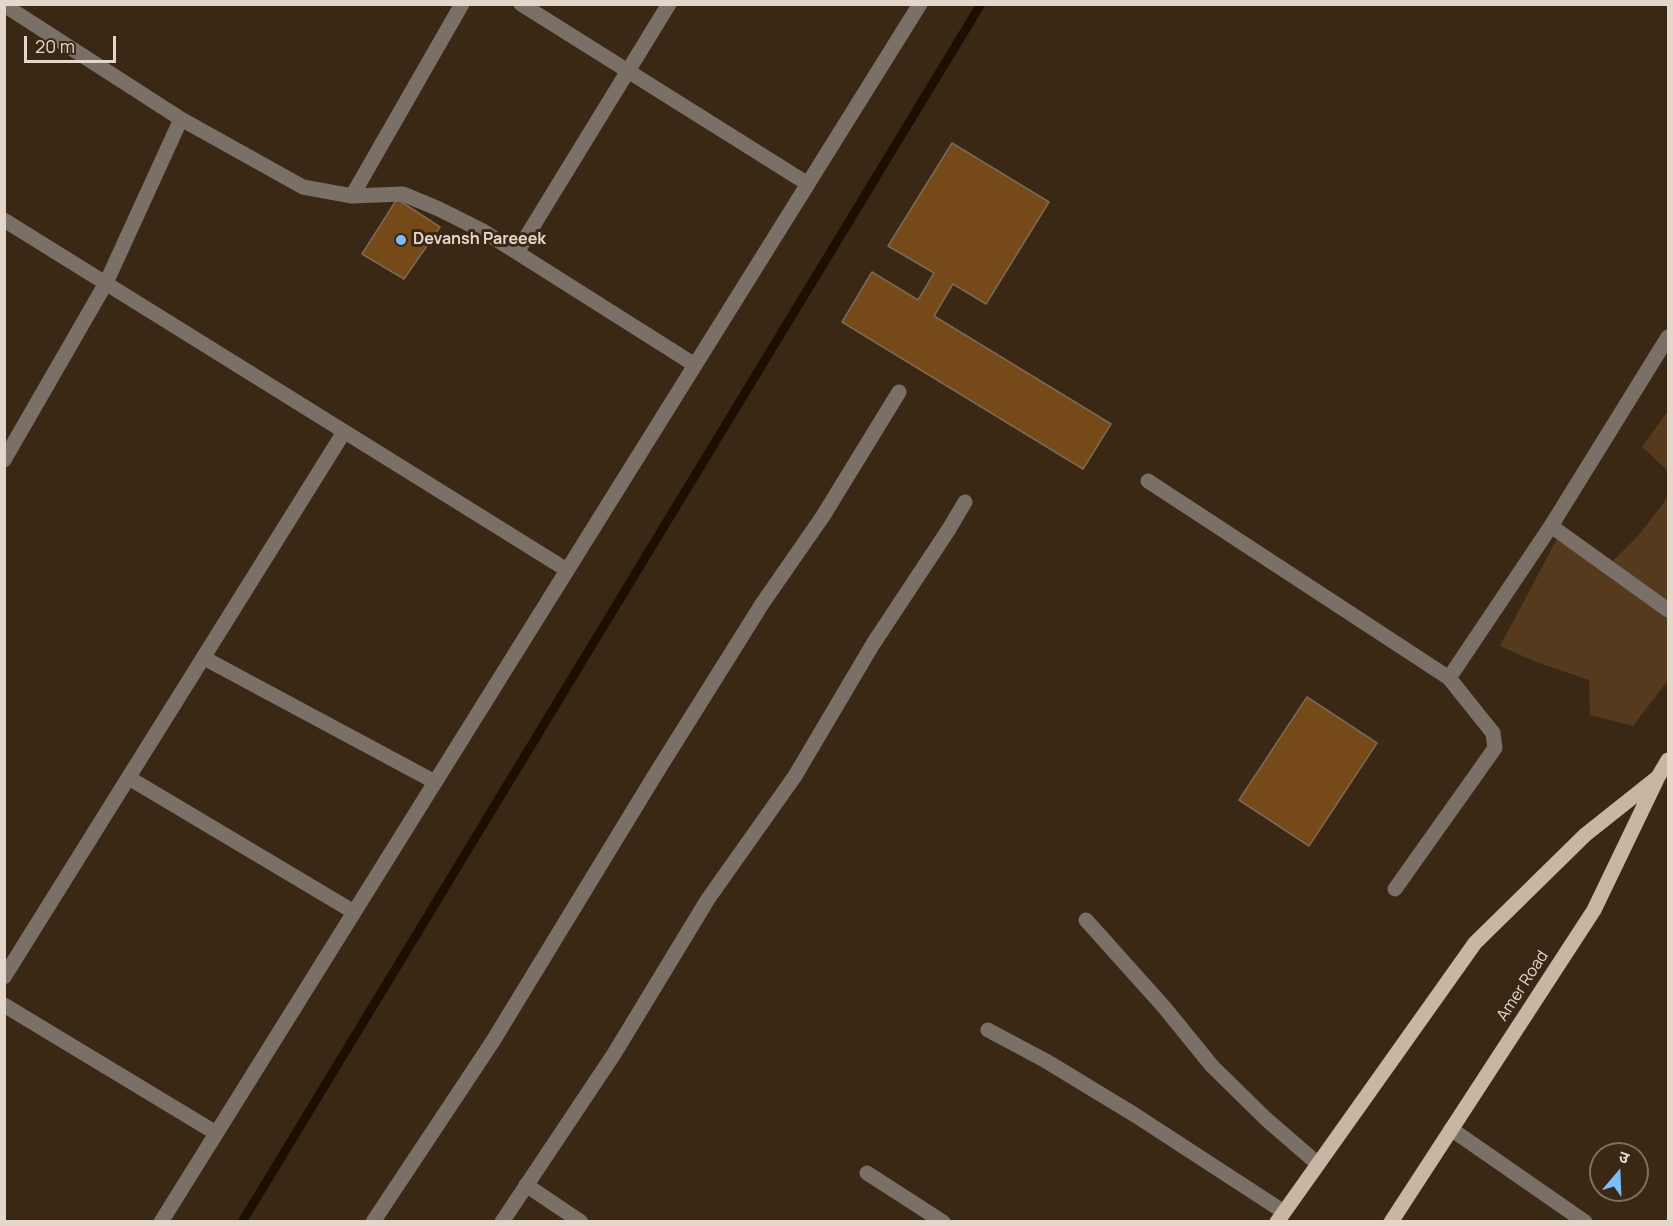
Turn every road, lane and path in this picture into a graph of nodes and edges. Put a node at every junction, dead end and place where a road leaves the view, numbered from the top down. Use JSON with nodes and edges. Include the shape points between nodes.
{"nodes":[{"id":1,"x":462,"y":4,"type":"edge"},
{"id":2,"x":521,"y":4,"type":"edge"},
{"id":3,"x":669,"y":4,"type":"edge"},
{"id":4,"x":920,"y":4,"type":"edge"},
{"id":5,"x":4,"y":5,"type":"edge"},
{"id":6,"x":629,"y":70,"type":"junction"},
{"id":7,"x":181,"y":119,"type":"junction"},
{"id":8,"x":808,"y":184,"type":"junction"},
{"id":9,"x":352,"y":196,"type":"junction"},
{"id":10,"x":4,"y":220,"type":"edge"},
{"id":11,"x":517,"y":252,"type":"junction"},
{"id":12,"x":106,"y":283,"type":"junction"},
{"id":13,"x":1668,"y":337,"type":"edge"},
{"id":14,"x":695,"y":366,"type":"junction"},
{"id":15,"x":899,"y":392,"type":"dead end"},
{"id":16,"x":344,"y":432,"type":"junction"},
{"id":17,"x":4,"y":460,"type":"edge"},
{"id":18,"x":1148,"y":482,"type":"dead end"},
{"id":19,"x":965,"y":502,"type":"dead end"},
{"id":20,"x":1551,"y":526,"type":"junction"},
{"id":21,"x":567,"y":570,"type":"junction"},
{"id":22,"x":1668,"y":610,"type":"edge"},
{"id":23,"x":204,"y":658,"type":"junction"},
{"id":24,"x":1449,"y":678,"type":"junction"},
{"id":25,"x":1668,"y":759,"type":"edge"},
{"id":26,"x":1658,"y":777,"type":"junction"},
{"id":27,"x":129,"y":778,"type":"junction"},
{"id":28,"x":435,"y":782,"type":"junction"},
{"id":29,"x":1395,"y":889,"type":"dead end"},
{"id":30,"x":354,"y":912,"type":"junction"},
{"id":31,"x":1086,"y":920,"type":"dead end"},
{"id":32,"x":4,"y":977,"type":"edge"},
{"id":33,"x":4,"y":1005,"type":"edge"},
{"id":34,"x":988,"y":1030,"type":"dead end"},
{"id":35,"x":1451,"y":1129,"type":"junction"},
{"id":36,"x":216,"y":1133,"type":"junction"},
{"id":37,"x":1318,"y":1164,"type":"junction"},
{"id":38,"x":867,"y":1173,"type":"dead end"},
{"id":39,"x":526,"y":1185,"type":"junction"},
{"id":40,"x":1280,"y":1217,"type":"edge"},
{"id":41,"x":161,"y":1221,"type":"edge"},
{"id":42,"x":373,"y":1221,"type":"edge"},
{"id":43,"x":502,"y":1221,"type":"edge"},
{"id":44,"x":582,"y":1221,"type":"edge"},
{"id":45,"x":943,"y":1221,"type":"edge"},
{"id":46,"x":1391,"y":1221,"type":"edge"},
{"id":47,"x":1585,"y":1221,"type":"edge"}],
"edges":[{"from":1,"to":9,"type":"street"},
{"from":2,"to":6,"type":"street"},
{"from":3,"to":6,"type":"street"},
{"from":4,"to":8,"type":"street"},
{"from":5,"to":7,"type":"street"},
{"from":6,"to":8,"type":"street"},
{"from":6,"to":11,"type":"street"},
{"from":7,"to":9,"type":"street","via":[[303,186]]},
{"from":7,"to":12,"type":"street"},
{"from":8,"to":14,"type":"street"},
{"from":9,"to":11,"type":"street","via":[[403,194],[483,231]]},
{"from":10,"to":12,"type":"street"},
{"from":11,"to":14,"type":"street"},
{"from":12,"to":16,"type":"street"},
{"from":12,"to":17,"type":"street"},
{"from":13,"to":20,"type":"street"},
{"from":14,"to":21,"type":"street"},
{"from":15,"to":42,"type":"street","via":[[823,516],[762,604],[492,1041]]},
{"from":16,"to":21,"type":"street"},
{"from":16,"to":23,"type":"street"},
{"from":18,"to":24,"type":"street"},
{"from":19,"to":39,"type":"street","via":[[873,644],[795,776],[708,899],[614,1054]]},
{"from":20,"to":22,"type":"street"},
{"from":20,"to":24,"type":"street"},
{"from":21,"to":28,"type":"street"},
{"from":23,"to":27,"type":"street"},
{"from":23,"to":28,"type":"street"},
{"from":24,"to":29,"type":"street","via":[[1494,733],[1495,748]]},
{"from":25,"to":26,"type":"main road","name":"Amer Road"},
{"from":26,"to":35,"type":"main road","name":"Amer Road","via":[[1594,910]]},
{"from":26,"to":37,"type":"main road","via":[[1585,835],[1475,944]]},
{"from":27,"to":30,"type":"street"},
{"from":27,"to":32,"type":"street"},
{"from":28,"to":30,"type":"street"},
{"from":30,"to":36,"type":"street"},
{"from":31,"to":37,"type":"street","via":[[1212,1066]]},
{"from":33,"to":36,"type":"street"},
{"from":34,"to":40,"type":"street","via":[[1135,1115]]},
{"from":35,"to":46,"type":"main road","name":"Amer Road"},
{"from":35,"to":47,"type":"street"},
{"from":36,"to":41,"type":"street"},
{"from":37,"to":40,"type":"main road"},
{"from":38,"to":45,"type":"street"},
{"from":39,"to":43,"type":"street"},
{"from":39,"to":44,"type":"street"}]}
